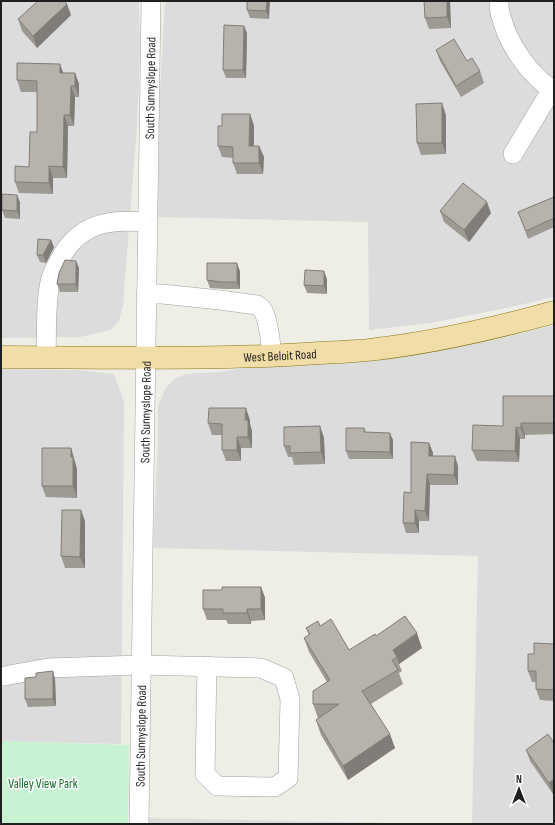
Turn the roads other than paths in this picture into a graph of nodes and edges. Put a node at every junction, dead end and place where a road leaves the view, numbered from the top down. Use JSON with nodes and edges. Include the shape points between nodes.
{"nodes":[{"id":1,"x":151,"y":1,"type":"edge"},
{"id":2,"x":499,"y":1,"type":"edge"},
{"id":3,"x":553,"y":90,"type":"edge"},
{"id":4,"x":513,"y":154,"type":"dead end"},
{"id":5,"x":147,"y":222,"type":"junction"},
{"id":6,"x":146,"y":294,"type":"junction"},
{"id":7,"x":554,"y":312,"type":"edge"},
{"id":8,"x":272,"y":355,"type":"junction"},
{"id":9,"x":1,"y":357,"type":"edge"},
{"id":10,"x":46,"y":357,"type":"junction"},
{"id":11,"x":145,"y":358,"type":"junction"},
{"id":12,"x":141,"y":665,"type":"junction"},
{"id":13,"x":207,"y":666,"type":"junction"},
{"id":14,"x":4,"y":676,"type":"dead end"},
{"id":15,"x":139,"y":824,"type":"edge"}],
"edges":[{"from":1,"to":5,"type":"street","name":"South Sunnyslope Road"},
{"from":2,"to":3,"type":"street","via":[[500,16],[510,41],[525,64]]},
{"from":3,"to":4,"type":"street"},
{"from":5,"to":6,"type":"street","name":"South Sunnyslope Road"},
{"from":5,"to":10,"type":"street","via":[[106,223],[86,230],[67,248],[51,276],[48,292]]},
{"from":6,"to":8,"type":"street","via":[[257,305],[264,314]]},
{"from":6,"to":11,"type":"street","name":"South Sunnyslope Road"},
{"from":7,"to":8,"type":"main road","name":"West Beloit Road","via":[[422,343],[374,349]]},
{"from":8,"to":11,"type":"main road","name":"West Beloit Road"},
{"from":9,"to":10,"type":"main road","name":"West Beloit Road"},
{"from":10,"to":11,"type":"main road","name":"West Beloit Road"},
{"from":11,"to":12,"type":"street","name":"South Sunnyslope Road"},
{"from":12,"to":13,"type":"street"},
{"from":12,"to":14,"type":"street","via":[[48,668]]},
{"from":12,"to":15,"type":"street","name":"South Sunnyslope Road"},
{"from":13,"to":13,"type":"street","via":[[261,668],[284,678],[290,699],[288,778],[275,787],[217,786],[204,774]]}]}
